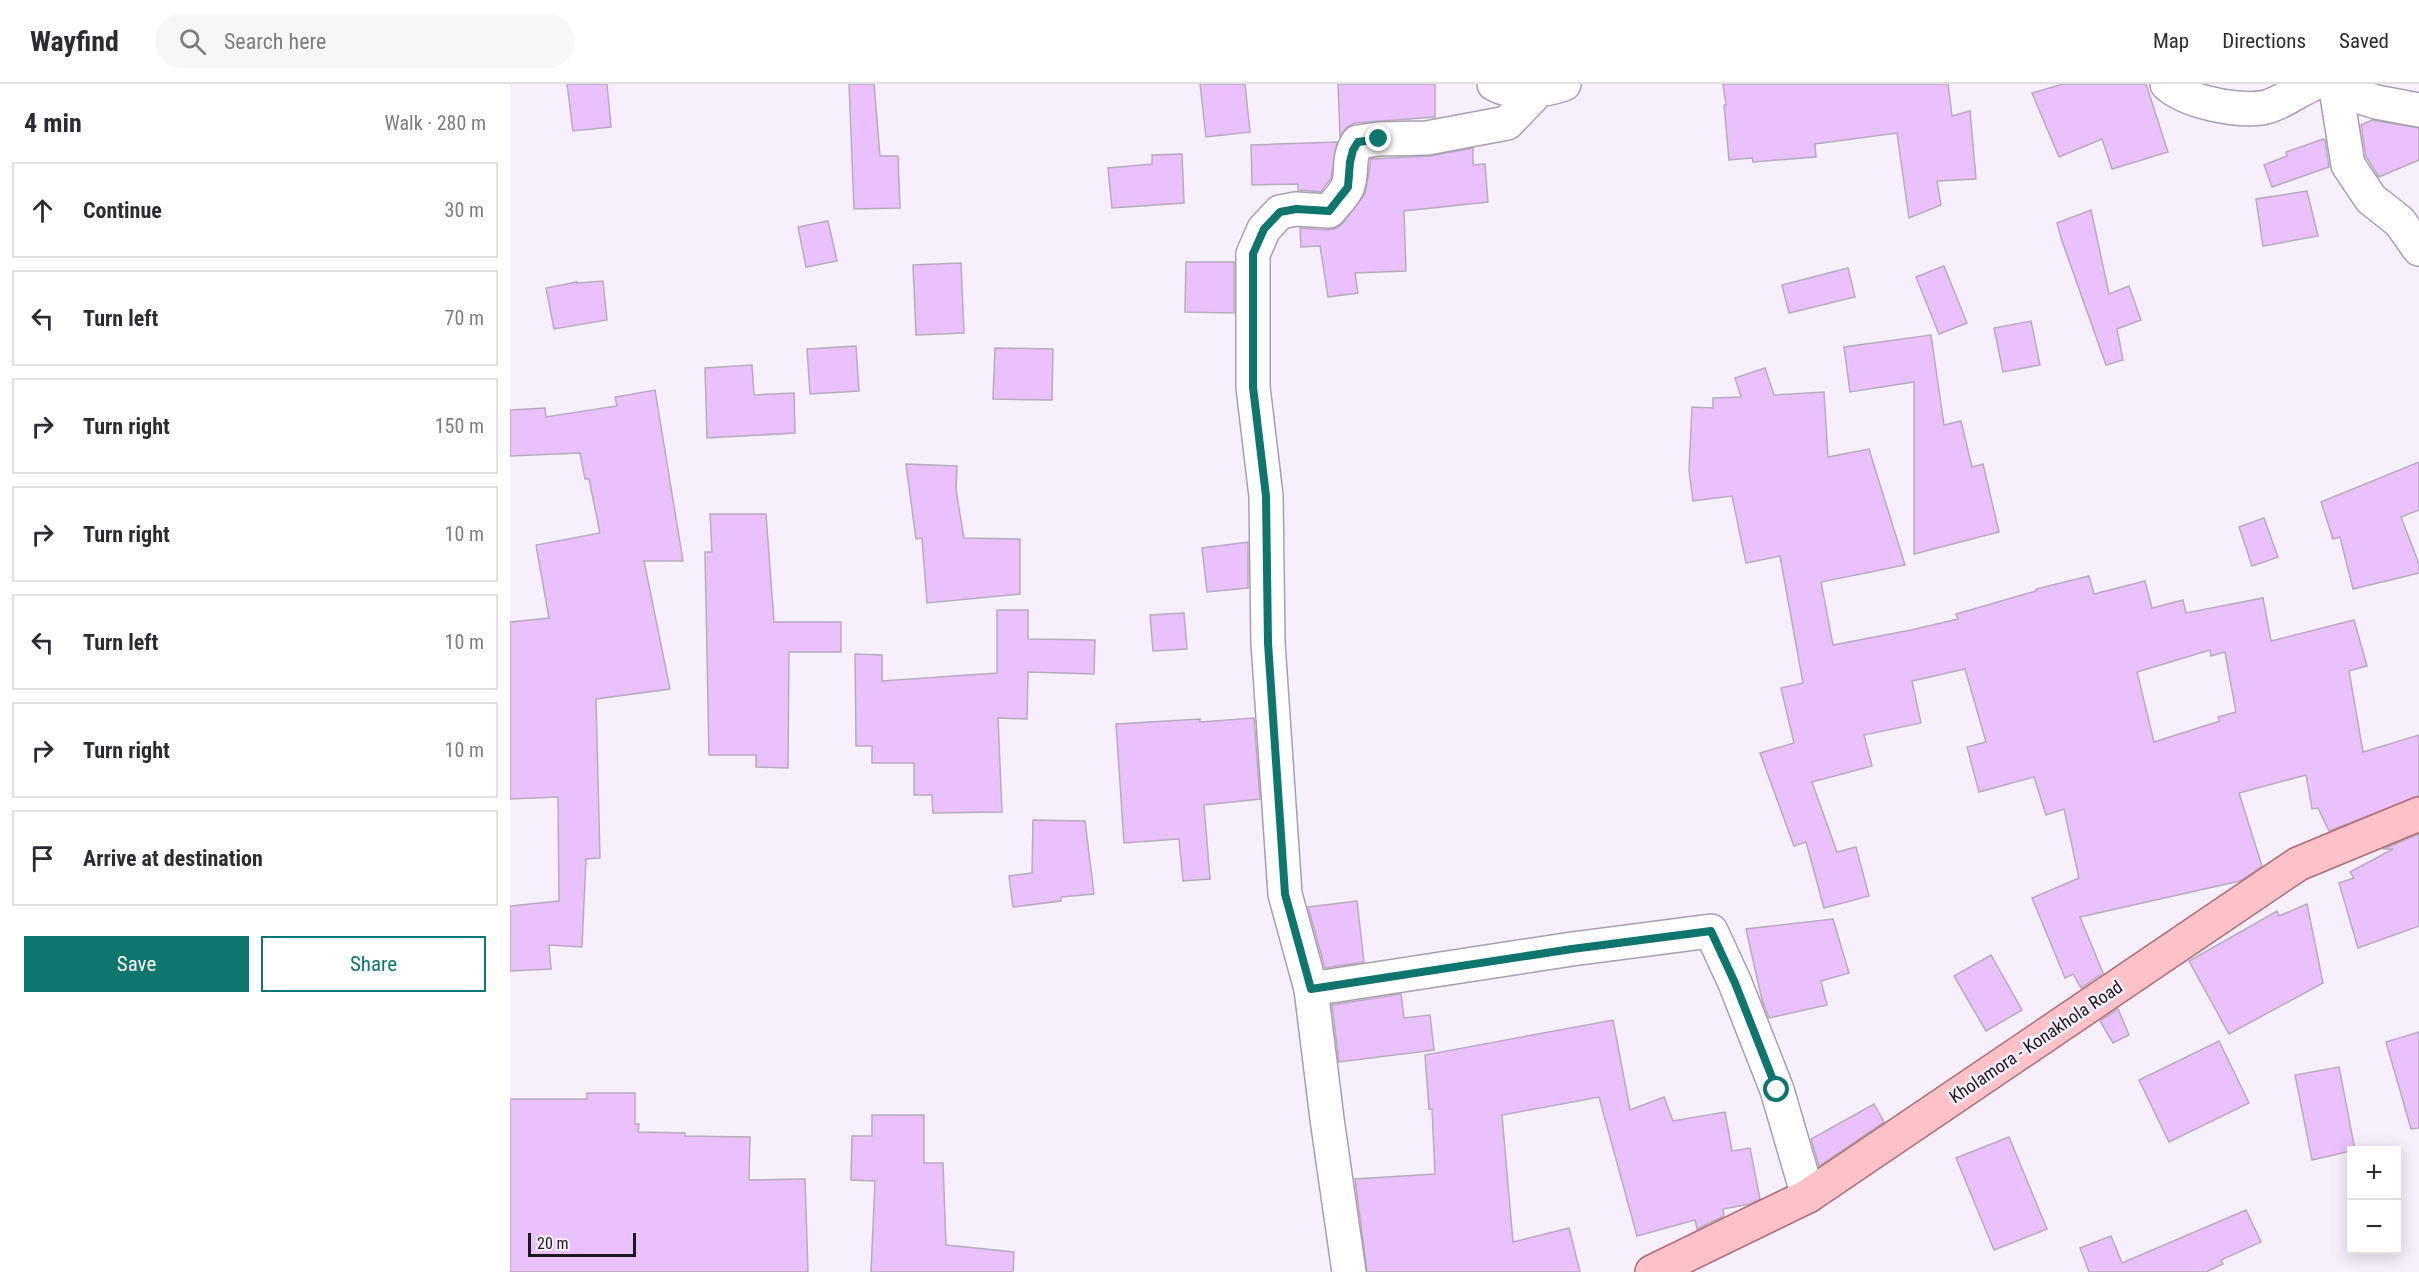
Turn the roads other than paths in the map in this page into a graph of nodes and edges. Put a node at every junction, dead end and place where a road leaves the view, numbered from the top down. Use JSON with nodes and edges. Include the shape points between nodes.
{"nodes":[{"id":1,"x":1494,"y":84,"type":"edge"},
{"id":2,"x":2167,"y":84,"type":"edge"},
{"id":3,"x":2327,"y":86,"type":"edge"},
{"id":4,"x":1551,"y":87,"type":"edge"},
{"id":5,"x":2419,"y":110,"type":"edge"},
{"id":6,"x":2419,"y":249,"type":"edge"},
{"id":7,"x":2419,"y":814,"type":"edge"},
{"id":8,"x":1311,"y":989,"type":"junction"},
{"id":9,"x":1808,"y":1196,"type":"junction"},
{"id":10,"x":1349,"y":1272,"type":"edge"},
{"id":11,"x":1652,"y":1272,"type":"edge"}],
"edges":[{"from":1,"to":4,"type":"street","via":[[1504,90]]},
{"from":2,"to":3,"type":"street","via":[[2215,105],[2263,108]]},
{"from":3,"to":5,"type":"street","via":[[2376,102]]},
{"from":3,"to":6,"type":"street","via":[[2348,165],[2371,199],[2400,222]]},
{"from":4,"to":8,"type":"street","via":[[1508,123],[1426,138],[1358,142],[1350,162],[1348,187],[1329,211],[1280,212],[1264,229],[1253,254],[1253,387],[1266,496],[1268,643],[1285,894]]},
{"from":7,"to":9,"type":"main road","name":"Kholamora - Konakhola Road","via":[[2298,864]]},
{"from":8,"to":9,"type":"street","via":[[1711,931],[1777,1090]]},
{"from":8,"to":10,"type":"street"},
{"from":9,"to":11,"type":"main road","name":"Kholamora - Konakhola Road"}]}
